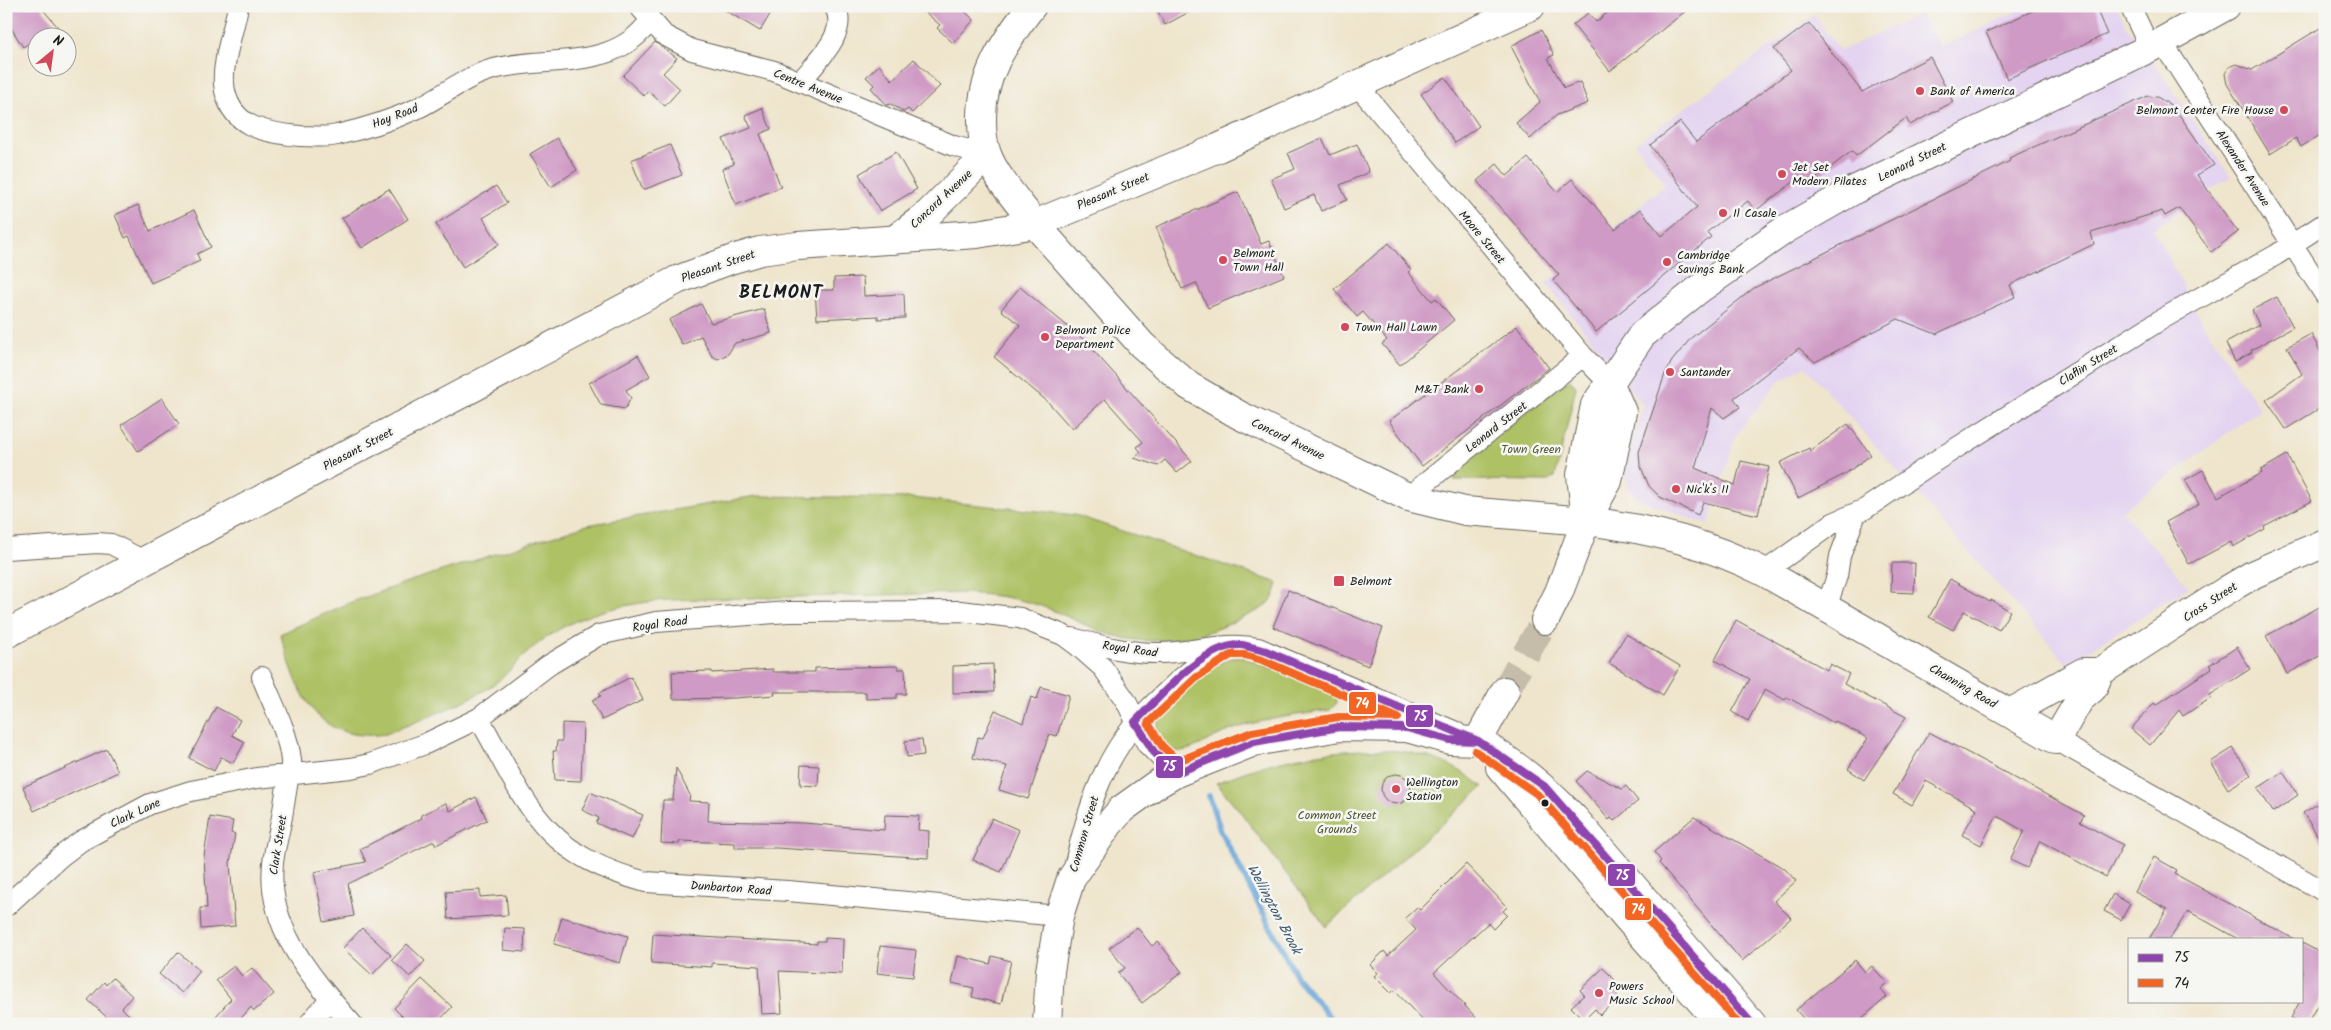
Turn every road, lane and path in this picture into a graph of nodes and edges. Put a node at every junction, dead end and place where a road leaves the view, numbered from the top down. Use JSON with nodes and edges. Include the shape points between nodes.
{"nodes":[{"id":1,"x":238,"y":6,"type":"edge"},
{"id":2,"x":834,"y":6,"type":"edge"},
{"id":3,"x":1032,"y":6,"type":"edge"},
{"id":4,"x":1530,"y":6,"type":"edge"},
{"id":5,"x":2130,"y":6,"type":"edge"},
{"id":6,"x":2226,"y":6,"type":"edge"},
{"id":7,"x":645,"y":14,"type":"edge"},
{"id":8,"x":2156,"y":45,"type":"junction"},
{"id":9,"x":801,"y":81,"type":"junction"},
{"id":10,"x":1358,"y":86,"type":"junction"},
{"id":11,"x":987,"y":155,"type":"junction"},
{"id":12,"x":2325,"y":223,"type":"edge"},
{"id":13,"x":1035,"y":224,"type":"junction"},
{"id":14,"x":894,"y":240,"type":"junction"},
{"id":15,"x":2294,"y":244,"type":"junction"},
{"id":16,"x":2325,"y":295,"type":"edge"},
{"id":17,"x":1583,"y":356,"type":"junction"},
{"id":18,"x":1610,"y":384,"type":"junction"},
{"id":19,"x":1408,"y":496,"type":"junction"},
{"id":20,"x":1856,"y":514,"type":"junction"},
{"id":21,"x":1586,"y":521,"type":"junction"},
{"id":22,"x":2325,"y":543,"type":"edge"},
{"id":23,"x":6,"y":550,"type":"edge"},
{"id":24,"x":144,"y":561,"type":"junction"},
{"id":25,"x":1764,"y":572,"type":"junction"},
{"id":26,"x":1826,"y":608,"type":"junction"},
{"id":27,"x":1545,"y":620,"type":"tunnel mouth"},
{"id":28,"x":6,"y":634,"type":"edge"},
{"id":29,"x":1063,"y":635,"type":"junction"},
{"id":30,"x":1228,"y":646,"type":"junction"},
{"id":31,"x":2100,"y":672,"type":"junction"},
{"id":32,"x":262,"y":677,"type":"dead end"},
{"id":33,"x":1505,"y":692,"type":"tunnel mouth"},
{"id":34,"x":2010,"y":713,"type":"junction"},
{"id":35,"x":479,"y":718,"type":"junction"},
{"id":36,"x":1136,"y":722,"type":"junction"},
{"id":37,"x":2056,"y":740,"type":"junction"},
{"id":38,"x":1478,"y":741,"type":"junction"},
{"id":39,"x":1176,"y":773,"type":"junction"},
{"id":40,"x":289,"y":774,"type":"junction"},
{"id":41,"x":1071,"y":879,"type":"junction"},
{"id":42,"x":2325,"y":892,"type":"edge"},
{"id":43,"x":6,"y":906,"type":"edge"},
{"id":44,"x":1059,"y":916,"type":"junction"},
{"id":45,"x":330,"y":999,"type":"junction"},
{"id":46,"x":309,"y":1024,"type":"edge"},
{"id":47,"x":352,"y":1024,"type":"edge"},
{"id":48,"x":1047,"y":1024,"type":"edge"},
{"id":49,"x":1721,"y":1024,"type":"edge"},
{"id":50,"x":1752,"y":1024,"type":"edge"}],
"edges":[{"from":1,"to":7,"type":"street","name":"Hay Road","via":[[224,72],[229,102],[237,114],[254,128],[306,136],[336,136],[382,122],[415,109],[490,70],[589,60],[641,34]]},
{"from":2,"to":9,"type":"street","via":[[840,17],[838,30]]},
{"from":3,"to":11,"type":"main road","name":"Concord Avenue","via":[[1001,49],[987,81],[982,112]]},
{"from":4,"to":10,"type":"main road","name":"Pleasant Street"},
{"from":5,"to":8,"type":"street","name":"Alexander Avenue"},
{"from":6,"to":8,"type":"main road","name":"Leonard Street"},
{"from":7,"to":9,"type":"street","name":"Centre Avenue","via":[[664,35],[692,50]]},
{"from":8,"to":15,"type":"street","name":"Alexander Avenue"},
{"from":8,"to":18,"type":"main road","name":"Leonard Street","via":[[1854,190],[1786,229],[1698,290],[1642,335]]},
{"from":9,"to":11,"type":"street","name":"Centre Avenue","via":[[954,146]]},
{"from":10,"to":13,"type":"main road","name":"Pleasant Street"},
{"from":10,"to":17,"type":"street","name":"Moore Street"},
{"from":11,"to":13,"type":"main road","name":"Concord Avenue"},
{"from":11,"to":14,"type":"main road","name":"Concord Avenue","via":[[928,214]]},
{"from":12,"to":15,"type":"street","name":"Claflin Street"},
{"from":13,"to":14,"type":"main road","name":"Pleasant Street","via":[[977,234]]},
{"from":13,"to":19,"type":"main road","name":"Concord Avenue","via":[[1142,345],[1189,386],[1239,415]]},
{"from":14,"to":24,"type":"main road","name":"Pleasant Street","via":[[798,246],[760,252],[733,258],[677,280]]},
{"from":15,"to":16,"type":"street","name":"Alexander Avenue"},
{"from":15,"to":20,"type":"street","name":"Claflin Street","via":[[2162,319],[1936,460]]},
{"from":17,"to":18,"type":"street","name":"Moore Street"},
{"from":17,"to":19,"type":"street","name":"Leonard Street"},
{"from":18,"to":21,"type":"main road","via":[[1622,412],[1608,481]]},
{"from":19,"to":21,"type":"main road","name":"Concord Avenue","via":[[1465,511]]},
{"from":20,"to":25,"type":"street","name":"Claflin Street","via":[[1833,523]]},
{"from":20,"to":26,"type":"street"},
{"from":21,"to":25,"type":"main road","name":"Channing Road","via":[[1616,524],[1701,545]]},
{"from":21,"to":27,"type":"main road"},
{"from":22,"to":31,"type":"main road","name":"Cross Street","via":[[2254,574]]},
{"from":23,"to":24,"type":"street","via":[[111,544]]},
{"from":24,"to":28,"type":"main road","name":"Pleasant Street"},
{"from":25,"to":26,"type":"main road","name":"Channing Road"},
{"from":26,"to":34,"type":"main road","name":"Channing Road"},
{"from":29,"to":30,"type":"street","name":"Royal Road","via":[[1144,652]]},
{"from":29,"to":35,"type":"street","name":"Royal Road","via":[[1020,618],[960,611],[788,612],[656,622],[599,635],[549,665]]},
{"from":29,"to":36,"type":"street","name":"Royal Road","via":[[1103,668]]},
{"from":30,"to":36,"type":"street","name":"Common Street","via":[[1182,676]]},
{"from":30,"to":38,"type":"street","via":[[1248,646],[1266,651]]},
{"from":31,"to":34,"type":"main road","name":"Cross Street","via":[[2083,672]]},
{"from":31,"to":37,"type":"main road","name":"Cross Street","via":[[2093,688],[2080,699]]},
{"from":32,"to":40,"type":"street","name":"Clark Street","via":[[285,736],[291,761]]},
{"from":33,"to":38,"type":"main road"},
{"from":34,"to":37,"type":"main road","name":"Channing Road"},
{"from":35,"to":40,"type":"street","name":"Royal Road","via":[[425,744],[370,764]]},
{"from":35,"to":44,"type":"street","name":"Dunbarton Road","via":[[520,794],[552,834],[585,860],[625,877],[646,882],[788,891]]},
{"from":36,"to":39,"type":"street","name":"Royal Road","via":[[1154,752]]},
{"from":36,"to":41,"type":"street","name":"Common Street","via":[[1098,785]]},
{"from":37,"to":42,"type":"street","name":"Channing Road"},
{"from":38,"to":39,"type":"main road","name":"Common Street","via":[[1450,740],[1406,728],[1339,727],[1254,742]]},
{"from":38,"to":49,"type":"main road"},
{"from":38,"to":50,"type":"main road","via":[[1544,786]]},
{"from":39,"to":41,"type":"main road","name":"Common Street","via":[[1122,809],[1097,839]]},
{"from":40,"to":43,"type":"street","name":"Clark Lane","via":[[191,791],[150,804],[81,841]]},
{"from":40,"to":45,"type":"street","name":"Clark Street","via":[[273,867],[274,902],[280,924],[290,942],[312,978]]},
{"from":41,"to":44,"type":"main road","name":"Common Street"},
{"from":44,"to":48,"type":"main road","name":"Common Street","via":[[1050,971]]},
{"from":45,"to":46,"type":"street"},
{"from":45,"to":47,"type":"street","name":"Clark Street"}]}
